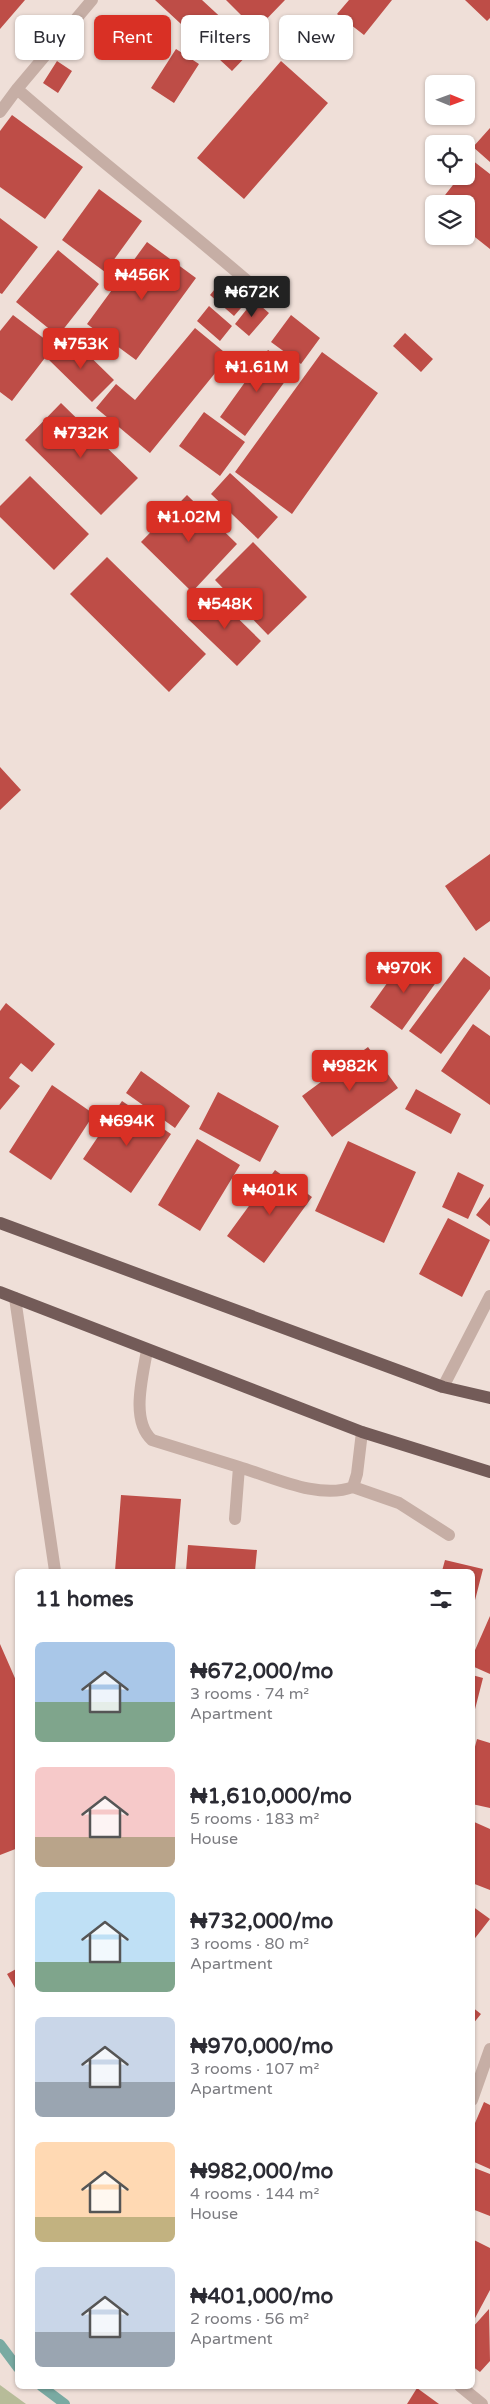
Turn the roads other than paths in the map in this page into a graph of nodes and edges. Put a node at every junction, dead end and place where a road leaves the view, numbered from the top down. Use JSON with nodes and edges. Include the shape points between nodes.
{"nodes":[{"id":1,"x":92,"y":0,"type":"edge"},
{"id":2,"x":17,"y":89,"type":"junction"},
{"id":3,"x":0,"y":112,"type":"edge"},
{"id":4,"x":267,"y":298,"type":"dead end"},
{"id":5,"x":0,"y":1223,"type":"edge"},
{"id":6,"x":0,"y":1292,"type":"edge"},
{"id":7,"x":490,"y":1296,"type":"edge"},
{"id":8,"x":15,"y":1298,"type":"junction"},
{"id":9,"x":147,"y":1350,"type":"junction"},
{"id":10,"x":442,"y":1387,"type":"junction"},
{"id":11,"x":490,"y":1398,"type":"edge"},
{"id":12,"x":362,"y":1432,"type":"junction"},
{"id":13,"x":239,"y":1467,"type":"junction"},
{"id":14,"x":490,"y":1472,"type":"edge"},
{"id":15,"x":353,"y":1487,"type":"junction"},
{"id":16,"x":235,"y":1519,"type":"dead end"},
{"id":17,"x":449,"y":1535,"type":"dead end"},
{"id":18,"x":55,"y":1569,"type":"edge"},
{"id":19,"x":490,"y":2049,"type":"edge"},
{"id":20,"x":475,"y":2092,"type":"edge"},
{"id":21,"x":464,"y":2389,"type":"edge"},
{"id":22,"x":482,"y":2404,"type":"edge"}],
"edges":[{"from":1,"to":2,"type":"street"},
{"from":2,"to":3,"type":"street"},
{"from":2,"to":4,"type":"street"},
{"from":5,"to":10,"type":"main road"},
{"from":6,"to":8,"type":"main road"},
{"from":7,"to":10,"type":"street"},
{"from":8,"to":9,"type":"main road"},
{"from":8,"to":18,"type":"street"},
{"from":9,"to":12,"type":"main road"},
{"from":9,"to":13,"type":"street","via":[[141,1391],[144,1433],[152,1440]]},
{"from":10,"to":11,"type":"main road"},
{"from":12,"to":14,"type":"main road"},
{"from":12,"to":15,"type":"street"},
{"from":13,"to":15,"type":"street","via":[[322,1492],[340,1492]]},
{"from":13,"to":16,"type":"street"},
{"from":15,"to":17,"type":"street","via":[[399,1503]]},
{"from":19,"to":20,"type":"street"},
{"from":21,"to":22,"type":"street"}]}
